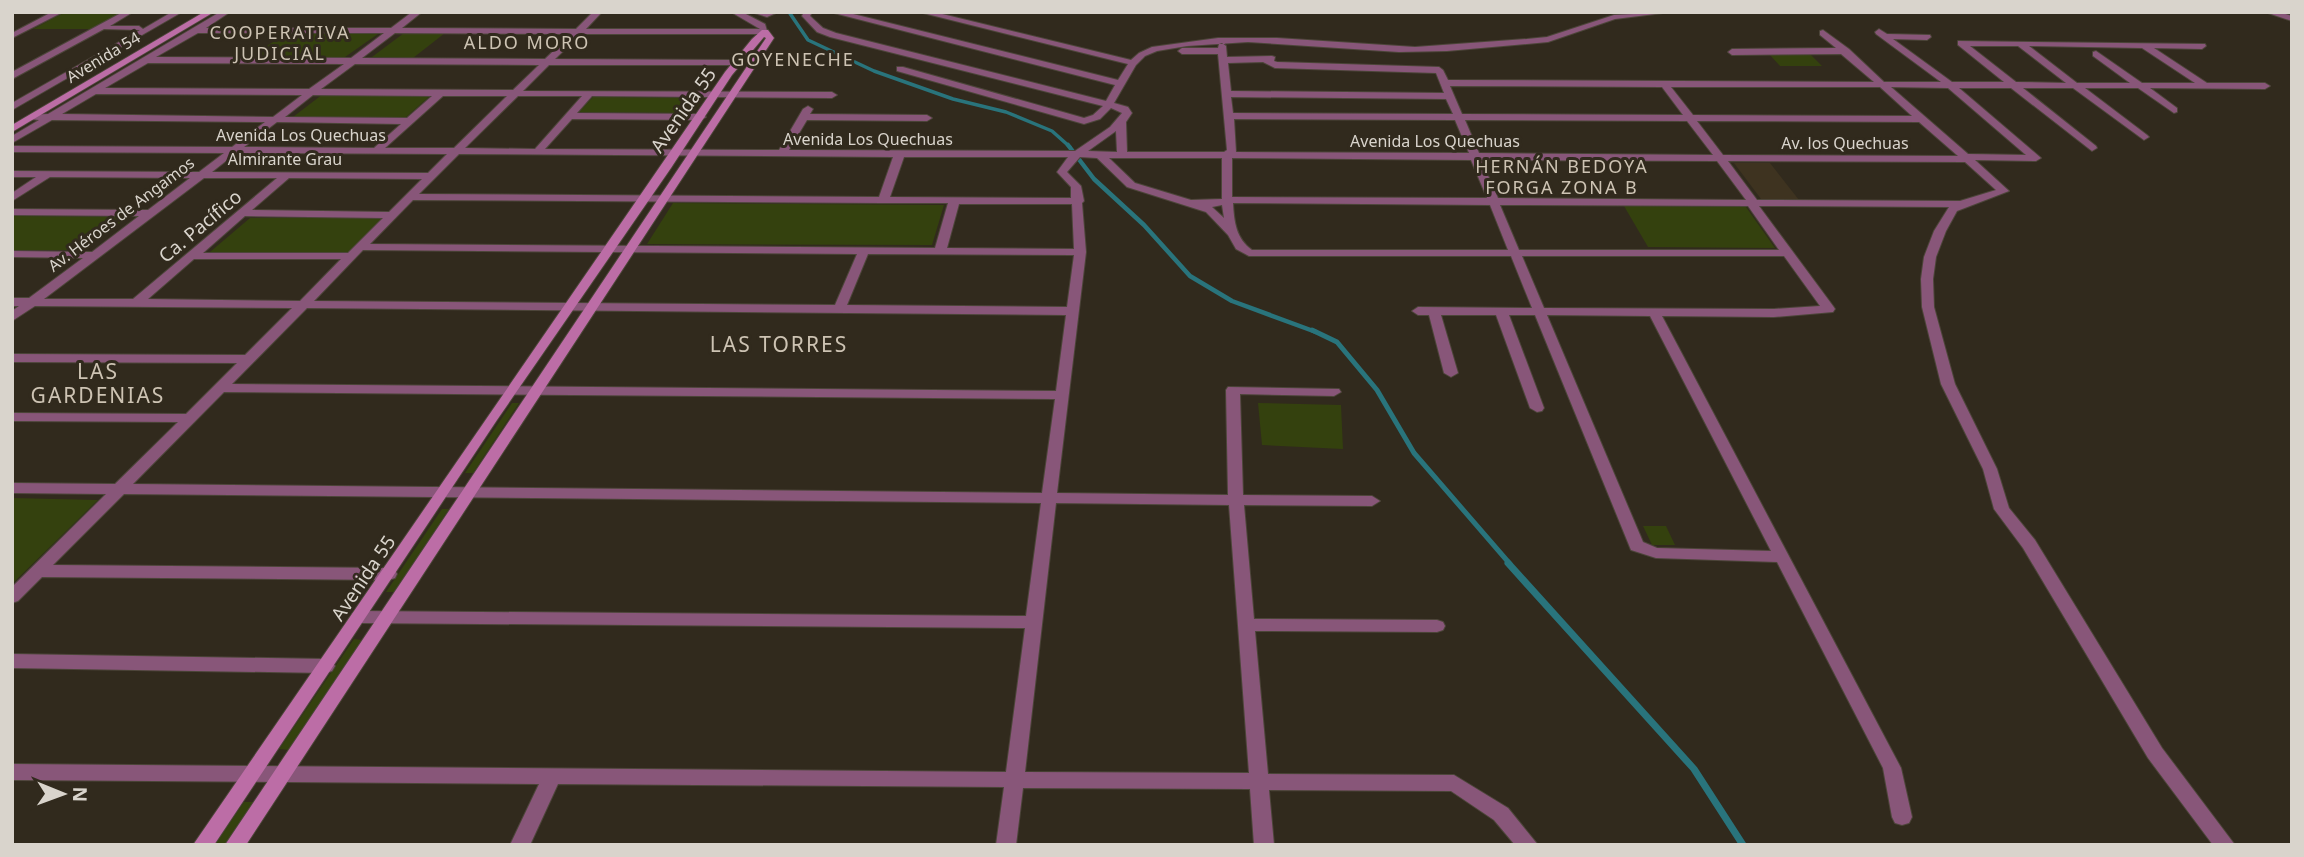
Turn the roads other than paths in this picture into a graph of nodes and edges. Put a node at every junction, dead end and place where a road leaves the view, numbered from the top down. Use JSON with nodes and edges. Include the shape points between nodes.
{"nodes":[{"id":1,"x":58,"y":12,"type":"edge"},
{"id":2,"x":129,"y":12,"type":"edge"},
{"id":3,"x":178,"y":12,"type":"edge"},
{"id":4,"x":194,"y":12,"type":"edge"},
{"id":5,"x":210,"y":12,"type":"edge"},
{"id":6,"x":226,"y":12,"type":"edge"},
{"id":7,"x":418,"y":12,"type":"edge"},
{"id":8,"x":598,"y":12,"type":"edge"},
{"id":9,"x":734,"y":12,"type":"edge"},
{"id":10,"x":755,"y":12,"type":"edge"},
{"id":11,"x":774,"y":12,"type":"edge"},
{"id":12,"x":808,"y":12,"type":"edge"},
{"id":13,"x":834,"y":12,"type":"edge"},
{"id":14,"x":923,"y":12,"type":"edge"},
{"id":15,"x":1667,"y":12,"type":"edge"},
{"id":16,"x":2269,"y":12,"type":"edge"},
{"id":17,"x":2292,"y":19,"type":"edge"},
{"id":18,"x":107,"y":28,"type":"dead end"},
{"id":19,"x":139,"y":28,"type":"dead end"},
{"id":20,"x":197,"y":30,"type":"junction"},
{"id":21,"x":394,"y":31,"type":"junction"},
{"id":22,"x":578,"y":32,"type":"junction"},
{"id":23,"x":765,"y":32,"type":"junction"},
{"id":24,"x":1823,"y":33,"type":"dead end"},
{"id":25,"x":12,"y":36,"type":"edge"},
{"id":26,"x":932,"y":37,"type":"junction"},
{"id":27,"x":1927,"y":37,"type":"dead end"},
{"id":28,"x":2020,"y":44,"type":"junction"},
{"id":29,"x":2143,"y":45,"type":"junction"},
{"id":30,"x":2202,"y":46,"type":"dead end"},
{"id":31,"x":1846,"y":51,"type":"junction"},
{"id":32,"x":1222,"y":52,"type":"junction"},
{"id":33,"x":1732,"y":52,"type":"dead end"},
{"id":34,"x":902,"y":53,"type":"junction"},
{"id":35,"x":2096,"y":54,"type":"dead end"},
{"id":36,"x":1003,"y":55,"type":"junction"},
{"id":37,"x":1142,"y":55,"type":"junction"},
{"id":38,"x":147,"y":60,"type":"junction"},
{"id":39,"x":354,"y":60,"type":"junction"},
{"id":40,"x":547,"y":61,"type":"junction"},
{"id":41,"x":1130,"y":62,"type":"junction"},
{"id":42,"x":738,"y":63,"type":"junction"},
{"id":43,"x":901,"y":69,"type":"dead end"},
{"id":44,"x":975,"y":72,"type":"junction"},
{"id":45,"x":12,"y":76,"type":"edge"},
{"id":46,"x":1119,"y":83,"type":"junction"},
{"id":47,"x":1445,"y":83,"type":"junction"},
{"id":48,"x":1664,"y":83,"type":"junction"},
{"id":49,"x":1883,"y":83,"type":"junction"},
{"id":50,"x":1949,"y":84,"type":"junction"},
{"id":51,"x":2012,"y":84,"type":"junction"},
{"id":52,"x":2074,"y":85,"type":"junction"},
{"id":53,"x":2140,"y":85,"type":"junction"},
{"id":54,"x":2205,"y":86,"type":"junction"},
{"id":55,"x":2265,"y":86,"type":"dead end"},
{"id":56,"x":95,"y":91,"type":"junction"},
{"id":57,"x":313,"y":92,"type":"junction"},
{"id":58,"x":442,"y":92,"type":"junction"},
{"id":59,"x":515,"y":93,"type":"junction"},
{"id":60,"x":590,"y":93,"type":"junction"},
{"id":61,"x":717,"y":94,"type":"junction"},
{"id":62,"x":733,"y":94,"type":"junction"},
{"id":63,"x":1228,"y":94,"type":"junction"},
{"id":64,"x":815,"y":95,"type":"junction"},
{"id":65,"x":832,"y":95,"type":"dead end"},
{"id":66,"x":1451,"y":96,"type":"junction"},
{"id":67,"x":1109,"y":107,"type":"junction"},
{"id":68,"x":2174,"y":110,"type":"dead end"},
{"id":69,"x":13,"y":114,"type":"edge"},
{"id":70,"x":570,"y":116,"type":"junction"},
{"id":71,"x":1229,"y":116,"type":"junction"},
{"id":72,"x":33,"y":117,"type":"junction"},
{"id":73,"x":701,"y":117,"type":"junction"},
{"id":74,"x":804,"y":117,"type":"junction"},
{"id":75,"x":1460,"y":117,"type":"junction"},
{"id":76,"x":928,"y":118,"type":"dead end"},
{"id":77,"x":1692,"y":118,"type":"junction"},
{"id":78,"x":47,"y":119,"type":"junction"},
{"id":79,"x":1924,"y":119,"type":"junction"},
{"id":80,"x":274,"y":120,"type":"junction"},
{"id":81,"x":410,"y":121,"type":"junction"},
{"id":82,"x":1121,"y":121,"type":"junction"},
{"id":83,"x":12,"y":129,"type":"edge"},
{"id":84,"x":2144,"y":137,"type":"dead end"},
{"id":85,"x":12,"y":140,"type":"edge"},
{"id":86,"x":2092,"y":148,"type":"dead end"},
{"id":87,"x":12,"y":149,"type":"edge"},
{"id":88,"x":233,"y":150,"type":"junction"},
{"id":89,"x":376,"y":151,"type":"junction"},
{"id":90,"x":456,"y":152,"type":"junction"},
{"id":91,"x":537,"y":152,"type":"junction"},
{"id":92,"x":676,"y":153,"type":"junction"},
{"id":93,"x":693,"y":153,"type":"junction"},
{"id":94,"x":782,"y":154,"type":"junction"},
{"id":95,"x":899,"y":155,"type":"junction"},
{"id":96,"x":1227,"y":155,"type":"junction"},
{"id":97,"x":1027,"y":156,"type":"junction"},
{"id":98,"x":1076,"y":156,"type":"junction"},
{"id":99,"x":1101,"y":156,"type":"junction"},
{"id":100,"x":1122,"y":156,"type":"junction"},
{"id":101,"x":1474,"y":156,"type":"junction"},
{"id":102,"x":1723,"y":158,"type":"junction"},
{"id":103,"x":1965,"y":158,"type":"junction"},
{"id":104,"x":1062,"y":172,"type":"junction"},
{"id":105,"x":12,"y":174,"type":"edge"},
{"id":106,"x":48,"y":174,"type":"junction"},
{"id":107,"x":200,"y":174,"type":"junction"},
{"id":108,"x":287,"y":175,"type":"junction"},
{"id":109,"x":431,"y":176,"type":"junction"},
{"id":110,"x":410,"y":197,"type":"junction"},
{"id":111,"x":12,"y":198,"type":"edge"},
{"id":112,"x":644,"y":199,"type":"junction"},
{"id":113,"x":662,"y":199,"type":"junction"},
{"id":114,"x":883,"y":200,"type":"junction"},
{"id":115,"x":1229,"y":200,"type":"junction"},
{"id":116,"x":954,"y":201,"type":"junction"},
{"id":117,"x":1079,"y":201,"type":"junction"},
{"id":118,"x":1491,"y":201,"type":"junction"},
{"id":119,"x":1193,"y":203,"type":"junction"},
{"id":120,"x":1754,"y":203,"type":"junction"},
{"id":121,"x":1961,"y":204,"type":"junction"},
{"id":122,"x":12,"y":212,"type":"edge"},
{"id":123,"x":148,"y":213,"type":"junction"},
{"id":124,"x":242,"y":214,"type":"junction"},
{"id":125,"x":393,"y":215,"type":"junction"},
{"id":126,"x":1231,"y":232,"type":"junction"},
{"id":127,"x":610,"y":248,"type":"junction"},
{"id":128,"x":629,"y":248,"type":"junction"},
{"id":129,"x":864,"y":250,"type":"junction"},
{"id":130,"x":940,"y":251,"type":"junction"},
{"id":131,"x":357,"y":252,"type":"junction"},
{"id":132,"x":1080,"y":252,"type":"junction"},
{"id":133,"x":1513,"y":252,"type":"junction"},
{"id":134,"x":1786,"y":253,"type":"junction"},
{"id":135,"x":12,"y":254,"type":"edge"},
{"id":136,"x":94,"y":255,"type":"junction"},
{"id":137,"x":191,"y":256,"type":"junction"},
{"id":138,"x":12,"y":302,"type":"edge"},
{"id":139,"x":32,"y":302,"type":"junction"},
{"id":140,"x":135,"y":303,"type":"junction"},
{"id":141,"x":303,"y":305,"type":"junction"},
{"id":142,"x":570,"y":307,"type":"junction"},
{"id":143,"x":592,"y":307,"type":"junction"},
{"id":144,"x":840,"y":308,"type":"junction"},
{"id":145,"x":1073,"y":311,"type":"junction"},
{"id":146,"x":1418,"y":311,"type":"dead end"},
{"id":147,"x":1434,"y":311,"type":"junction"},
{"id":148,"x":1501,"y":312,"type":"junction"},
{"id":149,"x":1540,"y":312,"type":"junction"},
{"id":150,"x":1654,"y":312,"type":"junction"},
{"id":151,"x":12,"y":317,"type":"edge"},
{"id":152,"x":12,"y":358,"type":"edge"},
{"id":153,"x":251,"y":359,"type":"junction"},
{"id":154,"x":1451,"y":373,"type":"dead end"},
{"id":155,"x":221,"y":388,"type":"junction"},
{"id":156,"x":513,"y":390,"type":"junction"},
{"id":157,"x":537,"y":390,"type":"junction"},
{"id":158,"x":1334,"y":392,"type":"dead end"},
{"id":159,"x":1062,"y":395,"type":"junction"},
{"id":160,"x":1537,"y":408,"type":"dead end"},
{"id":161,"x":12,"y":417,"type":"edge"},
{"id":162,"x":191,"y":418,"type":"junction"},
{"id":163,"x":12,"y":488,"type":"edge"},
{"id":164,"x":122,"y":489,"type":"junction"},
{"id":165,"x":444,"y":492,"type":"junction"},
{"id":166,"x":469,"y":492,"type":"junction"},
{"id":167,"x":1048,"y":496,"type":"junction"},
{"id":168,"x":1236,"y":499,"type":"junction"},
{"id":169,"x":1372,"y":500,"type":"dead end"},
{"id":170,"x":1783,"y":558,"type":"junction"},
{"id":171,"x":39,"y":571,"type":"junction"},
{"id":172,"x":389,"y":574,"type":"junction"},
{"id":173,"x":12,"y":597,"type":"edge"},
{"id":174,"x":359,"y":617,"type":"junction"},
{"id":175,"x":387,"y":617,"type":"junction"},
{"id":176,"x":1032,"y":622,"type":"junction"},
{"id":177,"x":1247,"y":625,"type":"junction"},
{"id":178,"x":1437,"y":626,"type":"dead end"},
{"id":179,"x":12,"y":662,"type":"edge"},
{"id":180,"x":326,"y":666,"type":"junction"},
{"id":181,"x":12,"y":772,"type":"edge"},
{"id":182,"x":251,"y":775,"type":"junction"},
{"id":183,"x":282,"y":776,"type":"junction"},
{"id":184,"x":552,"y":777,"type":"junction"},
{"id":185,"x":1015,"y":780,"type":"junction"},
{"id":186,"x":1259,"y":782,"type":"junction"},
{"id":187,"x":1902,"y":817,"type":"dead end"},
{"id":188,"x":203,"y":845,"type":"edge"},
{"id":189,"x":235,"y":845,"type":"edge"},
{"id":190,"x":520,"y":845,"type":"edge"},
{"id":191,"x":1006,"y":845,"type":"edge"},
{"id":192,"x":1264,"y":845,"type":"edge"},
{"id":193,"x":1528,"y":845,"type":"edge"},
{"id":194,"x":2225,"y":845,"type":"edge"}],
"edges":[{"from":1,"to":25,"type":"street"},
{"from":2,"to":45,"type":"street"},
{"from":3,"to":69,"type":"street"},
{"from":4,"to":69,"type":"street"},
{"from":5,"to":72,"type":"street","name":"Avenida 54"},
{"from":6,"to":20,"type":"street"},
{"from":7,"to":21,"type":"street","name":"Av. Héroes de Angamos"},
{"from":8,"to":22,"type":"street"},
{"from":9,"to":23,"type":"street"},
{"from":10,"to":11,"type":"street"},
{"from":12,"to":34,"type":"street","via":[[810,23],[820,30]]},
{"from":13,"to":26,"type":"street"},
{"from":14,"to":41,"type":"street"},
{"from":15,"to":37,"type":"street","via":[[1614,17],[1528,42],[1402,49],[1240,37],[1165,47]]},
{"from":16,"to":17,"type":"street"},
{"from":18,"to":19,"type":"street"},
{"from":20,"to":21,"type":"street"},
{"from":20,"to":38,"type":"street"},
{"from":21,"to":22,"type":"street"},
{"from":21,"to":39,"type":"street","name":"Av. Héroes de Angamos"},
{"from":22,"to":23,"type":"street"},
{"from":22,"to":40,"type":"street"},
{"from":23,"to":42,"type":"street","name":"Avenida 55"},
{"from":23,"to":62,"type":"street","name":"Avenida 55","via":[[770,38]]},
{"from":24,"to":31,"type":"street"},
{"from":26,"to":34,"type":"street"},
{"from":26,"to":36,"type":"street"},
{"from":27,"to":50,"type":"street","via":[[1883,34]]},
{"from":28,"to":29,"type":"street"},
{"from":28,"to":51,"type":"street","via":[[1961,43]]},
{"from":28,"to":52,"type":"street"},
{"from":29,"to":30,"type":"street"},
{"from":29,"to":54,"type":"street"},
{"from":31,"to":33,"type":"street"},
{"from":31,"to":49,"type":"street"},
{"from":32,"to":37,"type":"street"},
{"from":32,"to":47,"type":"street","via":[[1270,65],[1434,68]]},
{"from":32,"to":63,"type":"street"},
{"from":34,"to":44,"type":"street"},
{"from":35,"to":53,"type":"street"},
{"from":36,"to":44,"type":"street"},
{"from":36,"to":46,"type":"street"},
{"from":37,"to":41,"type":"street"},
{"from":38,"to":39,"type":"street"},
{"from":38,"to":56,"type":"street"},
{"from":39,"to":40,"type":"street"},
{"from":39,"to":57,"type":"street","name":"Av. Héroes de Angamos"},
{"from":40,"to":42,"type":"street"},
{"from":40,"to":59,"type":"street"},
{"from":41,"to":46,"type":"street"},
{"from":42,"to":61,"type":"street","name":"Avenida 55"},
{"from":43,"to":67,"type":"street","via":[[1080,121],[1096,118]]},
{"from":44,"to":67,"type":"street"},
{"from":46,"to":67,"type":"street"},
{"from":47,"to":48,"type":"street"},
{"from":47,"to":66,"type":"street"},
{"from":48,"to":49,"type":"street"},
{"from":48,"to":77,"type":"street"},
{"from":49,"to":50,"type":"street"},
{"from":49,"to":79,"type":"street"},
{"from":50,"to":51,"type":"street"},
{"from":50,"to":103,"type":"street","name":"Av. los Quechuas","via":[[2036,158]]},
{"from":51,"to":52,"type":"street"},
{"from":51,"to":86,"type":"street"},
{"from":52,"to":53,"type":"street"},
{"from":52,"to":84,"type":"street"},
{"from":53,"to":54,"type":"street"},
{"from":53,"to":68,"type":"street"},
{"from":54,"to":55,"type":"street"},
{"from":56,"to":57,"type":"street"},
{"from":56,"to":78,"type":"street"},
{"from":57,"to":58,"type":"street"},
{"from":57,"to":80,"type":"street","name":"Av. Héroes de Angamos"},
{"from":58,"to":59,"type":"street"},
{"from":58,"to":81,"type":"street"},
{"from":59,"to":60,"type":"street"},
{"from":59,"to":90,"type":"street"},
{"from":60,"to":61,"type":"street"},
{"from":60,"to":70,"type":"street"},
{"from":61,"to":62,"type":"street"},
{"from":61,"to":73,"type":"street","name":"Avenida 55"},
{"from":62,"to":64,"type":"street"},
{"from":62,"to":93,"type":"street","name":"Avenida 55"},
{"from":63,"to":66,"type":"street"},
{"from":63,"to":71,"type":"street"},
{"from":64,"to":65,"type":"street"},
{"from":64,"to":74,"type":"street"},
{"from":66,"to":75,"type":"street"},
{"from":67,"to":82,"type":"street","via":[[1125,110]]},
{"from":69,"to":72,"type":"street"},
{"from":70,"to":73,"type":"street"},
{"from":70,"to":91,"type":"street"},
{"from":71,"to":75,"type":"street"},
{"from":71,"to":96,"type":"street","via":[[1232,151]]},
{"from":72,"to":78,"type":"street"},
{"from":72,"to":83,"type":"street","name":"Avenida 54"},
{"from":73,"to":92,"type":"street","name":"Avenida 55"},
{"from":74,"to":76,"type":"street"},
{"from":74,"to":94,"type":"street"},
{"from":75,"to":77,"type":"street"},
{"from":75,"to":101,"type":"street"},
{"from":77,"to":79,"type":"street"},
{"from":77,"to":102,"type":"street"},
{"from":78,"to":80,"type":"street"},
{"from":78,"to":85,"type":"street"},
{"from":79,"to":103,"type":"street"},
{"from":80,"to":81,"type":"street"},
{"from":80,"to":88,"type":"street","name":"Av. Héroes de Angamos"},
{"from":81,"to":89,"type":"street"},
{"from":82,"to":98,"type":"street"},
{"from":82,"to":100,"type":"street"},
{"from":87,"to":88,"type":"street","name":"Avenida Los Quechuas"},
{"from":88,"to":89,"type":"street","name":"Avenida Los Quechuas"},
{"from":88,"to":107,"type":"street","name":"Av. Héroes de Angamos"},
{"from":89,"to":90,"type":"street","name":"Avenida Los Quechuas"},
{"from":90,"to":91,"type":"street","name":"Avenida Los Quechuas"},
{"from":90,"to":109,"type":"street"},
{"from":91,"to":92,"type":"street","name":"Avenida Los Quechuas"},
{"from":92,"to":93,"type":"street","name":"Avenida Los Quechuas"},
{"from":92,"to":112,"type":"street","name":"Avenida 55"},
{"from":93,"to":94,"type":"street","name":"Avenida Los Quechuas"},
{"from":93,"to":113,"type":"street","name":"Avenida 55"},
{"from":94,"to":95,"type":"street","name":"Avenida Los Quechuas"},
{"from":95,"to":97,"type":"street","name":"Avenida Los Quechuas"},
{"from":95,"to":114,"type":"street"},
{"from":96,"to":100,"type":"street","name":"Avenida Los Quechuas"},
{"from":96,"to":101,"type":"street","name":"Avenida Los Quechuas"},
{"from":96,"to":115,"type":"street"},
{"from":97,"to":98,"type":"street","name":"Avenida Los Quechuas"},
{"from":97,"to":104,"type":"street"},
{"from":98,"to":99,"type":"street","name":"Avenida Los Quechuas"},
{"from":98,"to":104,"type":"street"},
{"from":99,"to":100,"type":"street","name":"Avenida Los Quechuas"},
{"from":99,"to":119,"type":"street","via":[[1139,189]]},
{"from":101,"to":102,"type":"street","name":"Avenida Los Quechuas"},
{"from":101,"to":118,"type":"street"},
{"from":102,"to":103,"type":"street","name":"Av. los Quechuas"},
{"from":102,"to":120,"type":"street"},
{"from":103,"to":121,"type":"street","via":[[2004,191]]},
{"from":104,"to":117,"type":"street","via":[[1076,186]]},
{"from":105,"to":106,"type":"street","name":"Almirante Grau"},
{"from":106,"to":107,"type":"street","name":"Almirante Grau"},
{"from":106,"to":111,"type":"street"},
{"from":107,"to":108,"type":"street","name":"Almirante Grau"},
{"from":107,"to":123,"type":"street","name":"Av. Héroes de Angamos"},
{"from":108,"to":109,"type":"street","name":"Almirante Grau"},
{"from":108,"to":124,"type":"street","name":"Ca. Pacífico"},
{"from":109,"to":110,"type":"street"},
{"from":110,"to":112,"type":"street"},
{"from":110,"to":125,"type":"street"},
{"from":112,"to":113,"type":"street"},
{"from":112,"to":127,"type":"street","name":"Avenida 55"},
{"from":113,"to":114,"type":"street"},
{"from":113,"to":128,"type":"street","name":"Avenida 55"},
{"from":114,"to":116,"type":"street"},
{"from":115,"to":118,"type":"street"},
{"from":115,"to":119,"type":"street"},
{"from":115,"to":126,"type":"street"},
{"from":116,"to":117,"type":"street"},
{"from":116,"to":130,"type":"street"},
{"from":117,"to":132,"type":"street"},
{"from":118,"to":120,"type":"street"},
{"from":118,"to":133,"type":"street"},
{"from":119,"to":126,"type":"street","via":[[1210,210]]},
{"from":120,"to":121,"type":"street"},
{"from":120,"to":134,"type":"street"},
{"from":121,"to":194,"type":"street","via":[[1940,231],[1927,279],[1928,307],[1944,376],[1990,469],[2001,509],[2029,544],[2155,753]]},
{"from":122,"to":123,"type":"street"},
{"from":123,"to":136,"type":"street","name":"Av. Héroes de Angamos"},
{"from":124,"to":125,"type":"street"},
{"from":124,"to":137,"type":"street","name":"Ca. Pacífico"},
{"from":125,"to":131,"type":"street"},
{"from":126,"to":133,"type":"street","via":[[1240,250],[1249,253]]},
{"from":127,"to":128,"type":"street"},
{"from":127,"to":131,"type":"street"},
{"from":127,"to":142,"type":"street","name":"Avenida 55"},
{"from":128,"to":129,"type":"street"},
{"from":128,"to":143,"type":"street","name":"Avenida 55"},
{"from":129,"to":130,"type":"street"},
{"from":129,"to":144,"type":"street"},
{"from":130,"to":132,"type":"street"},
{"from":131,"to":137,"type":"street"},
{"from":131,"to":141,"type":"street"},
{"from":132,"to":145,"type":"street"},
{"from":133,"to":134,"type":"street"},
{"from":133,"to":149,"type":"street"},
{"from":134,"to":150,"type":"street","via":[[1829,309]]},
{"from":135,"to":136,"type":"street"},
{"from":136,"to":139,"type":"street","name":"Av. Héroes de Angamos"},
{"from":137,"to":140,"type":"street","name":"Ca. Pacífico"},
{"from":138,"to":139,"type":"street"},
{"from":139,"to":140,"type":"street"},
{"from":139,"to":151,"type":"street","name":"Av. Héroes de Angamos"},
{"from":140,"to":141,"type":"street"},
{"from":141,"to":142,"type":"street"},
{"from":141,"to":153,"type":"street"},
{"from":142,"to":143,"type":"street"},
{"from":142,"to":156,"type":"street","name":"Avenida 55"},
{"from":143,"to":144,"type":"street"},
{"from":143,"to":157,"type":"street","name":"Avenida 55"},
{"from":144,"to":145,"type":"street"},
{"from":145,"to":159,"type":"street"},
{"from":146,"to":147,"type":"street"},
{"from":147,"to":148,"type":"street"},
{"from":147,"to":154,"type":"street"},
{"from":148,"to":149,"type":"street"},
{"from":148,"to":160,"type":"street"},
{"from":149,"to":150,"type":"street"},
{"from":149,"to":170,"type":"street","via":[[1637,546],[1656,553]]},
{"from":150,"to":170,"type":"street"},
{"from":152,"to":153,"type":"street"},
{"from":153,"to":155,"type":"street"},
{"from":155,"to":156,"type":"street"},
{"from":155,"to":162,"type":"street"},
{"from":156,"to":157,"type":"street"},
{"from":156,"to":165,"type":"street","name":"Avenida 55"},
{"from":157,"to":159,"type":"street"},
{"from":157,"to":166,"type":"street","name":"Avenida 55"},
{"from":158,"to":168,"type":"street","via":[[1233,390]]},
{"from":159,"to":167,"type":"street"},
{"from":161,"to":162,"type":"street"},
{"from":162,"to":164,"type":"street"},
{"from":163,"to":164,"type":"street"},
{"from":164,"to":165,"type":"street"},
{"from":164,"to":171,"type":"street"},
{"from":165,"to":166,"type":"street"},
{"from":165,"to":172,"type":"street","name":"Avenida 55"},
{"from":166,"to":167,"type":"street"},
{"from":166,"to":175,"type":"street","name":"Avenida 55"},
{"from":167,"to":168,"type":"street"},
{"from":167,"to":176,"type":"street"},
{"from":168,"to":169,"type":"street"},
{"from":168,"to":177,"type":"street"},
{"from":170,"to":187,"type":"street","via":[[1892,768]]},
{"from":171,"to":172,"type":"street"},
{"from":171,"to":173,"type":"street"},
{"from":172,"to":174,"type":"street","name":"Avenida 55"},
{"from":174,"to":175,"type":"street"},
{"from":174,"to":180,"type":"street","name":"Avenida 55"},
{"from":175,"to":176,"type":"street"},
{"from":175,"to":183,"type":"street","name":"Avenida 55"},
{"from":176,"to":185,"type":"street"},
{"from":177,"to":178,"type":"street"},
{"from":177,"to":186,"type":"street"},
{"from":179,"to":180,"type":"street"},
{"from":180,"to":182,"type":"street","name":"Avenida 55"},
{"from":181,"to":182,"type":"street"},
{"from":182,"to":183,"type":"street"},
{"from":182,"to":188,"type":"street","name":"Avenida 55"},
{"from":183,"to":184,"type":"street"},
{"from":183,"to":189,"type":"street","name":"Avenida 55"},
{"from":184,"to":185,"type":"street"},
{"from":184,"to":190,"type":"street"},
{"from":185,"to":186,"type":"street"},
{"from":185,"to":191,"type":"street"},
{"from":186,"to":192,"type":"street"},
{"from":186,"to":193,"type":"street","via":[[1454,783],[1501,814]]}]}
